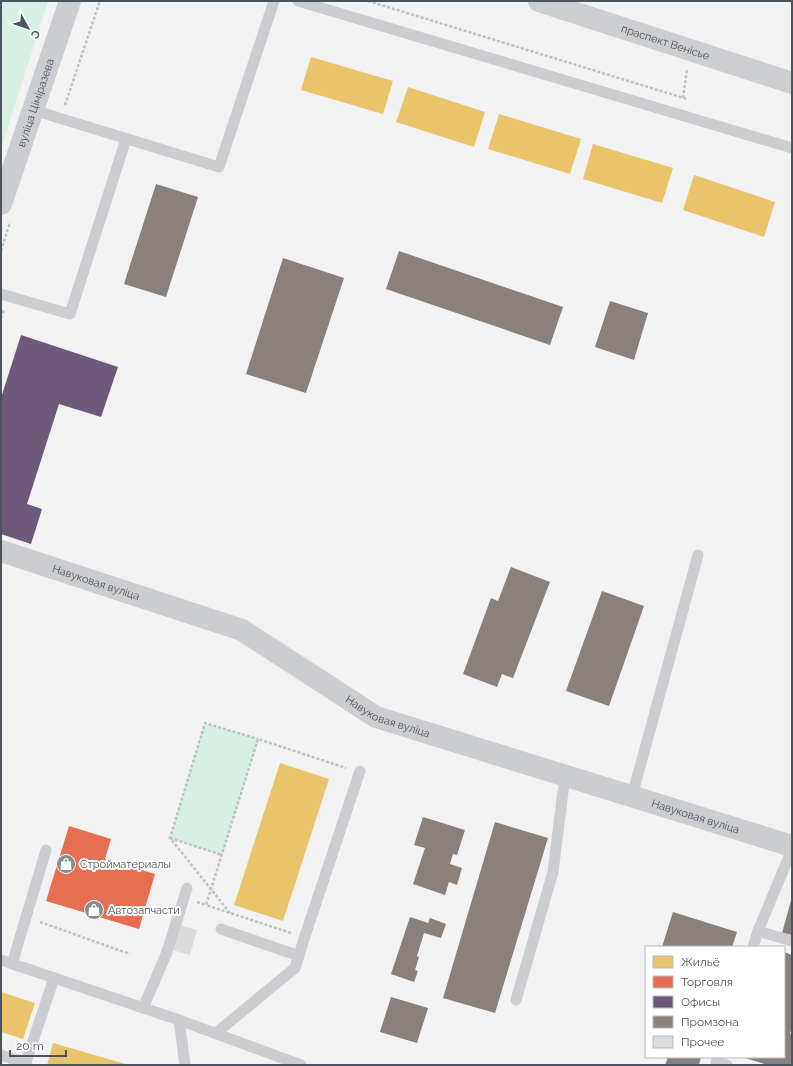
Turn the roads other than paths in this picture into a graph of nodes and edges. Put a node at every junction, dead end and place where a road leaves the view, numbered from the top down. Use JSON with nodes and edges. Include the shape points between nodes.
{"nodes":[{"id":1,"x":70,"y":1,"type":"edge"},
{"id":2,"x":274,"y":1,"type":"edge"},
{"id":3,"x":298,"y":1,"type":"edge"},
{"id":4,"x":539,"y":1,"type":"edge"},
{"id":5,"x":792,"y":83,"type":"edge"},
{"id":6,"x":33,"y":110,"type":"junction"},
{"id":7,"x":126,"y":138,"type":"junction"},
{"id":8,"x":792,"y":148,"type":"edge"},
{"id":9,"x":1,"y":204,"type":"edge"},
{"id":10,"x":1,"y":294,"type":"edge"},
{"id":11,"x":1,"y":551,"type":"edge"},
{"id":12,"x":698,"y":555,"type":"dead end"},
{"id":13,"x":355,"y":770,"type":"road end"},
{"id":14,"x":565,"y":775,"type":"junction"},
{"id":15,"x":632,"y":796,"type":"junction"},
{"id":16,"x":792,"y":846,"type":"edge"},
{"id":17,"x":792,"y":849,"type":"edge"},
{"id":18,"x":46,"y":850,"type":"dead end"},
{"id":19,"x":187,"y":888,"type":"dead end"},
{"id":20,"x":221,"y":929,"type":"dead end"},
{"id":21,"x":758,"y":931,"type":"junction"},
{"id":22,"x":792,"y":941,"type":"edge"},
{"id":23,"x":753,"y":946,"type":"edge"},
{"id":24,"x":295,"y":955,"type":"junction"},
{"id":25,"x":1,"y":960,"type":"edge"},
{"id":26,"x":12,"y":964,"type":"junction"},
{"id":27,"x":54,"y":978,"type":"junction"},
{"id":28,"x":516,"y":1000,"type":"dead end"},
{"id":29,"x":143,"y":1008,"type":"junction"},
{"id":30,"x":179,"y":1020,"type":"junction"},
{"id":31,"x":216,"y":1033,"type":"junction"},
{"id":32,"x":1,"y":1055,"type":"edge"},
{"id":33,"x":716,"y":1061,"type":"edge"},
{"id":34,"x":26,"y":1064,"type":"edge"},
{"id":35,"x":185,"y":1065,"type":"edge"},
{"id":36,"x":301,"y":1065,"type":"edge"},
{"id":37,"x":727,"y":1065,"type":"edge"}],
"edges":[{"from":1,"to":6,"type":"street","name":"вуліца Ціміразева"},
{"from":2,"to":7,"type":"lane","via":[[219,167]]},
{"from":3,"to":8,"type":"lane"},
{"from":4,"to":5,"type":"street","name":"праспект Венісье"},
{"from":6,"to":7,"type":"lane"},
{"from":6,"to":9,"type":"street","name":"вуліца Ціміразева"},
{"from":7,"to":10,"type":"lane","via":[[70,314]]},
{"from":11,"to":14,"type":"street","name":"Навуковая вуліца","via":[[242,630],[376,717]]},
{"from":12,"to":15,"type":"lane"},
{"from":13,"to":24,"type":"lane","via":[[306,932]]},
{"from":14,"to":15,"type":"street","name":"Навуковая вуліца"},
{"from":14,"to":28,"type":"lane","via":[[553,872]]},
{"from":15,"to":16,"type":"street","name":"Навуковая вуліца"},
{"from":17,"to":21,"type":"lane"},
{"from":18,"to":26,"type":"lane"},
{"from":19,"to":29,"type":"lane","via":[[167,952]]},
{"from":20,"to":24,"type":"lane"},
{"from":21,"to":22,"type":"lane"},
{"from":21,"to":23,"type":"lane"},
{"from":24,"to":31,"type":"lane","via":[[295,968]]},
{"from":25,"to":26,"type":"lane"},
{"from":26,"to":27,"type":"lane"},
{"from":27,"to":29,"type":"lane"},
{"from":27,"to":34,"type":"lane"},
{"from":29,"to":30,"type":"lane"},
{"from":30,"to":31,"type":"lane"},
{"from":30,"to":35,"type":"lane"},
{"from":31,"to":36,"type":"lane"},
{"from":32,"to":34,"type":"lane"},
{"from":33,"to":37,"type":"lane"}]}
